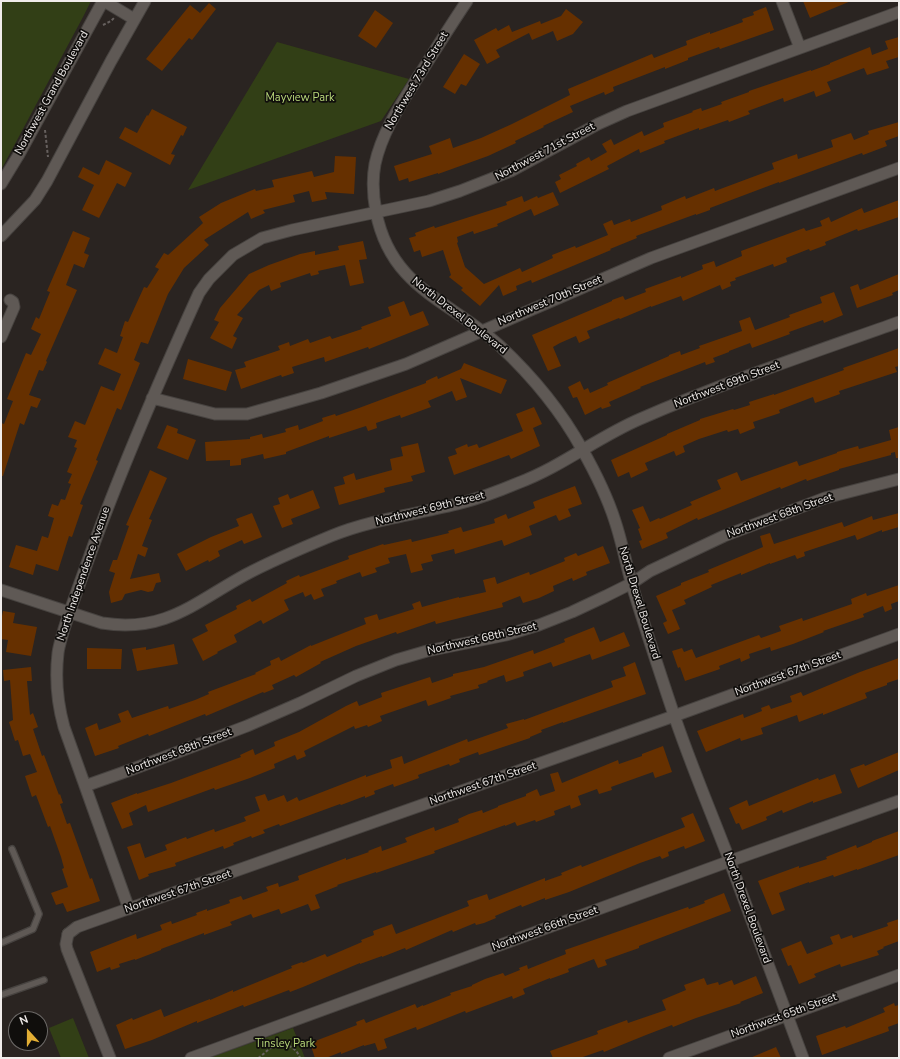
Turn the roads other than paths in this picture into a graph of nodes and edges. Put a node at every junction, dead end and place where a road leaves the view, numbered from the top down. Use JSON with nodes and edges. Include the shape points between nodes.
{"nodes":[{"id":1,"x":103,"y":1,"type":"edge"},
{"id":2,"x":145,"y":1,"type":"edge"},
{"id":3,"x":467,"y":1,"type":"edge"},
{"id":4,"x":782,"y":1,"type":"edge"},
{"id":5,"x":899,"y":12,"type":"edge"},
{"id":6,"x":134,"y":19,"type":"junction"},
{"id":7,"x":800,"y":48,"type":"junction"},
{"id":8,"x":899,"y":168,"type":"edge"},
{"id":9,"x":1,"y":184,"type":"edge"},
{"id":10,"x":376,"y":213,"type":"junction"},
{"id":11,"x":1,"y":236,"type":"edge"},
{"id":12,"x":199,"y":293,"type":"joint"},
{"id":13,"x":10,"y":300,"type":"dead end"},
{"id":14,"x":899,"y":322,"type":"edge"},
{"id":15,"x":482,"y":331,"type":"junction"},
{"id":16,"x":1,"y":337,"type":"edge"},
{"id":17,"x":152,"y":398,"type":"junction"},
{"id":18,"x":583,"y":450,"type":"junction"},
{"id":19,"x":899,"y":479,"type":"edge"},
{"id":20,"x":632,"y":583,"type":"junction"},
{"id":21,"x":1,"y":590,"type":"edge"},
{"id":22,"x":69,"y":612,"type":"junction"},
{"id":23,"x":899,"y":634,"type":"edge"},
{"id":24,"x":674,"y":716,"type":"junction"},
{"id":25,"x":85,"y":786,"type":"junction"},
{"id":26,"x":899,"y":801,"type":"edge"},
{"id":27,"x":12,"y":849,"type":"dead end"},
{"id":28,"x":730,"y":861,"type":"junction"},
{"id":29,"x":129,"y":909,"type":"junction"},
{"id":30,"x":1,"y":942,"type":"edge"},
{"id":31,"x":899,"y":974,"type":"edge"},
{"id":32,"x":44,"y":980,"type":"dead end"},
{"id":33,"x":1,"y":995,"type":"edge"},
{"id":34,"x":787,"y":1015,"type":"junction"},
{"id":35,"x":110,"y":1058,"type":"edge"},
{"id":36,"x":191,"y":1058,"type":"edge"},
{"id":37,"x":670,"y":1058,"type":"edge"},
{"id":38,"x":803,"y":1058,"type":"edge"}],
"edges":[{"from":1,"to":6,"type":"street"},
{"from":1,"to":9,"type":"street","name":"Northwest Grand Boulevard"},
{"from":2,"to":6,"type":"street"},
{"from":3,"to":10,"type":"street","name":"Northwest 73rd Street","via":[[389,125],[375,162],[373,193]]},
{"from":4,"to":7,"type":"street"},
{"from":5,"to":7,"type":"street","name":"Northwest 71st Street"},
{"from":6,"to":11,"type":"street","via":[[35,200]]},
{"from":7,"to":10,"type":"street","name":"Northwest 71st Street","via":[[627,111],[484,183],[428,201]]},
{"from":8,"to":15,"type":"street","name":"Northwest 70th Street","via":[[651,258]]},
{"from":10,"to":12,"type":"street","name":"Northwest 71st Street","via":[[262,238],[233,255]]},
{"from":10,"to":15,"type":"street","name":"North Drexel Boulevard","via":[[387,246],[407,274],[419,287]]},
{"from":12,"to":17,"type":"street","name":"North Independence Avenue"},
{"from":13,"to":16,"type":"street","via":[[14,307]]},
{"from":14,"to":18,"type":"street","name":"Northwest 69th Street","via":[[789,361],[638,420]]},
{"from":15,"to":17,"type":"street","name":"Northwest 70th Street","via":[[406,364],[247,414],[215,414]]},
{"from":15,"to":18,"type":"street","name":"North Drexel Boulevard","via":[[522,368],[554,406]]},
{"from":17,"to":22,"type":"street","name":"North Independence Avenue","via":[[109,501]]},
{"from":18,"to":20,"type":"street","name":"North Drexel Boulevard","via":[[615,519]]},
{"from":18,"to":22,"type":"street","name":"Northwest 69th Street","via":[[526,480],[487,495],[462,503],[381,520],[334,535],[245,575],[190,607],[157,622],[132,626],[119,625]]},
{"from":19,"to":20,"type":"street","name":"Northwest 68th Street","via":[[825,498],[724,536],[650,571]]},
{"from":20,"to":24,"type":"street","name":"North Drexel Boulevard"},
{"from":20,"to":25,"type":"street","name":"Northwest 68th Street","via":[[539,625],[396,660],[247,726]]},
{"from":21,"to":22,"type":"street","name":"Northwest 69th Street"},
{"from":22,"to":25,"type":"street","name":"North Independence Avenue","via":[[58,651],[56,690],[64,727]]},
{"from":23,"to":24,"type":"street","name":"Northwest 67th Street"},
{"from":24,"to":28,"type":"street","name":"North Drexel Boulevard"},
{"from":24,"to":29,"type":"street","name":"Northwest 67th Street"},
{"from":25,"to":29,"type":"street","name":"North Independence Avenue"},
{"from":26,"to":28,"type":"street","name":"Northwest 66th Street"},
{"from":27,"to":30,"type":"lane","via":[[39,914],[33,929]]},
{"from":28,"to":34,"type":"street","name":"North Drexel Boulevard"},
{"from":28,"to":36,"type":"street","name":"Northwest 66th Street"},
{"from":29,"to":35,"type":"street","name":"Northwest 67th Street","via":[[77,927],[68,934],[66,944]]},
{"from":31,"to":34,"type":"street","name":"Northwest 65th Street"},
{"from":32,"to":33,"type":"lane"},
{"from":34,"to":37,"type":"street","name":"Northwest 65th Street"},
{"from":34,"to":38,"type":"street","name":"North Drexel Boulevard"}]}
